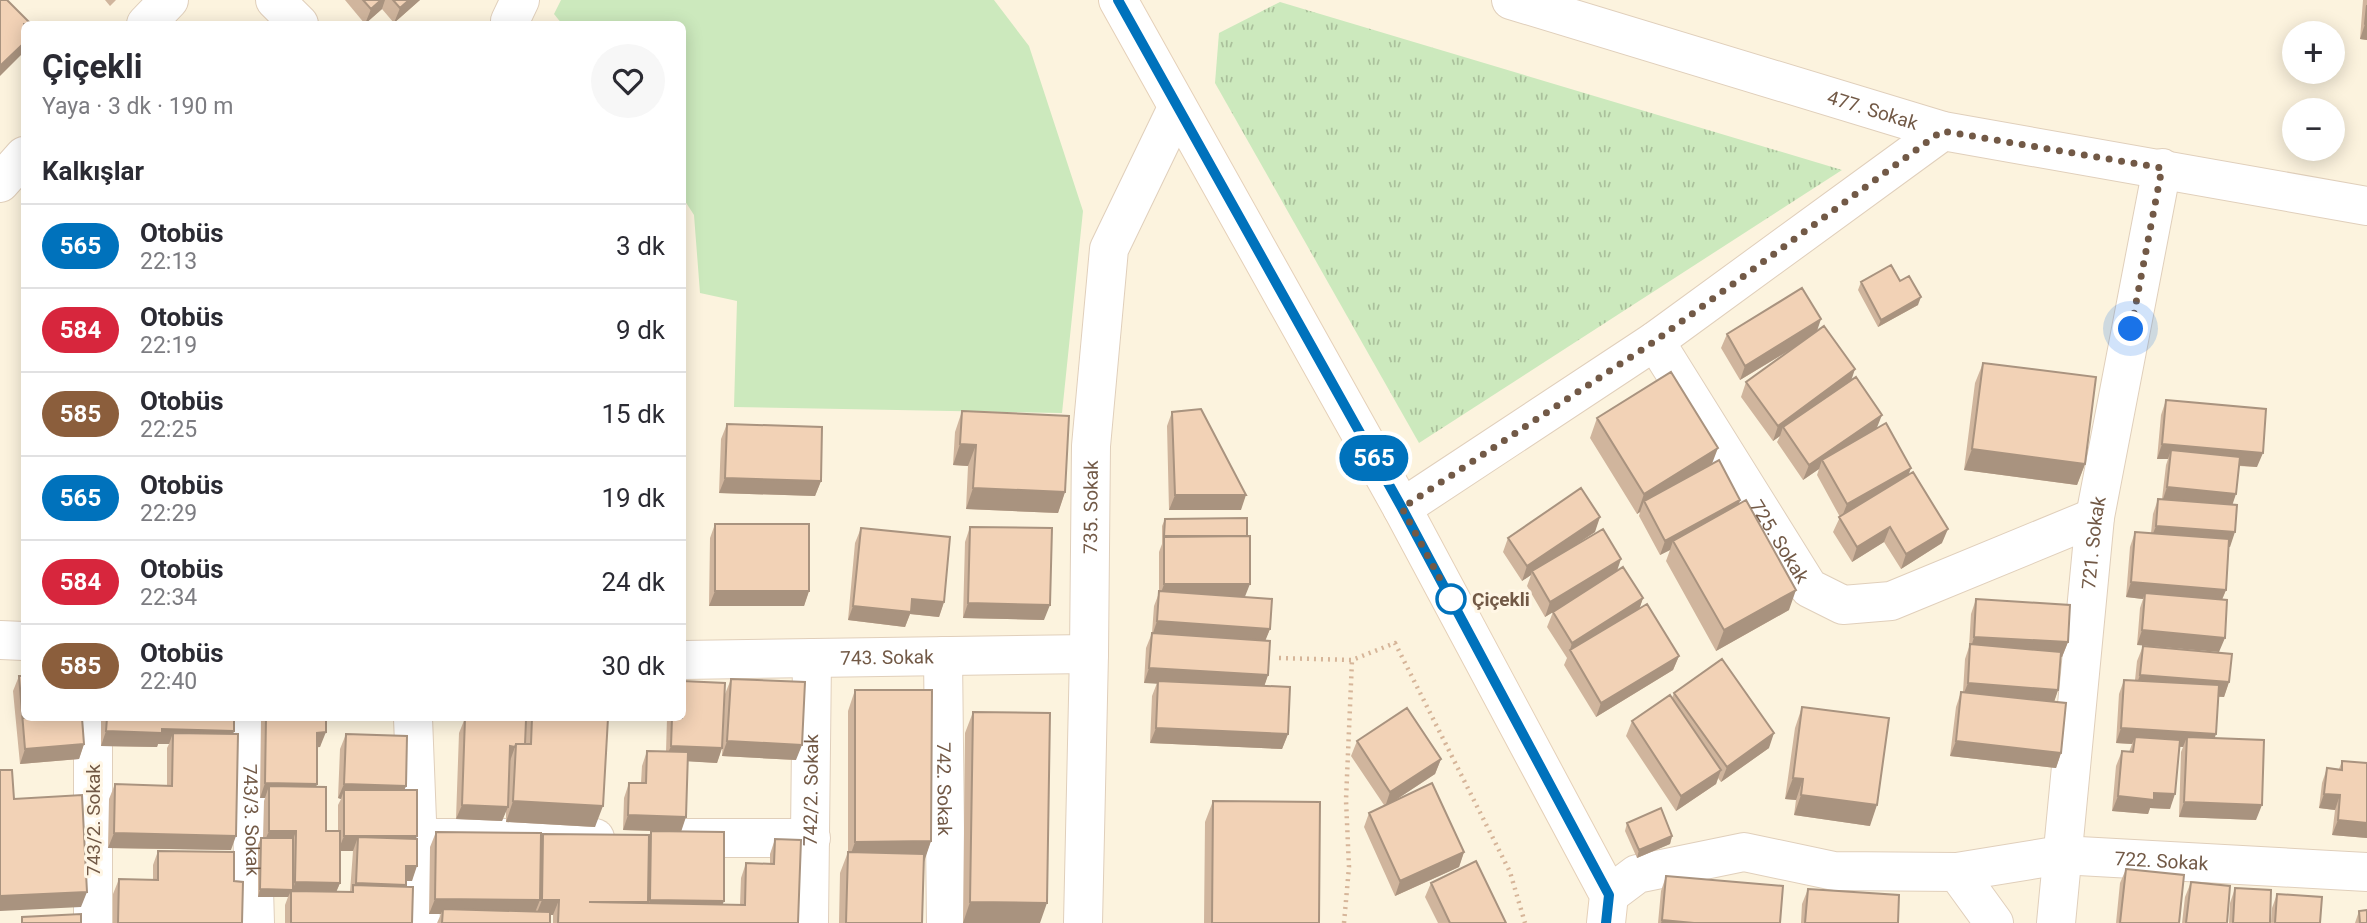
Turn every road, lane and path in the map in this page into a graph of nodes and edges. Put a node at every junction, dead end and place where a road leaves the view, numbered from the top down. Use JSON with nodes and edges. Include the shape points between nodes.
{"nodes":[{"id":1,"x":169,"y":0,"type":"edge"},
{"id":2,"x":275,"y":0,"type":"edge"},
{"id":3,"x":520,"y":0,"type":"edge"},
{"id":4,"x":1118,"y":0,"type":"edge"},
{"id":5,"x":1511,"y":0,"type":"edge"},
{"id":6,"x":149,"y":21,"type":"edge"},
{"id":7,"x":296,"y":21,"type":"edge"},
{"id":8,"x":510,"y":21,"type":"edge"},
{"id":9,"x":1177,"y":108,"type":"junction"},
{"id":10,"x":1942,"y":131,"type":"junction"},
{"id":11,"x":21,"y":159,"type":"edge"},
{"id":12,"x":2162,"y":168,"type":"junction"},
{"id":13,"x":0,"y":183,"type":"edge"},
{"id":14,"x":2367,"y":206,"type":"edge"},
{"id":15,"x":1655,"y":341,"type":"junction"},
{"id":16,"x":1402,"y":508,"type":"junction"},
{"id":17,"x":2095,"y":517,"type":"junction"},
{"id":18,"x":0,"y":640,"type":"edge"},
{"id":19,"x":21,"y":641,"type":"edge"},
{"id":20,"x":1090,"y":654,"type":"junction"},
{"id":21,"x":943,"y":656,"type":"junction"},
{"id":22,"x":812,"y":658,"type":"junction"},
{"id":23,"x":1279,"y":658,"type":"dead end"},
{"id":24,"x":686,"y":660,"type":"edge"},
{"id":25,"x":1352,"y":660,"type":"junction"},
{"id":26,"x":93,"y":721,"type":"edge"},
{"id":27,"x":249,"y":721,"type":"edge"},
{"id":28,"x":412,"y":721,"type":"edge"},
{"id":29,"x":418,"y":838,"type":"junction"},
{"id":30,"x":811,"y":838,"type":"junction"},
{"id":31,"x":2061,"y":855,"type":"junction"},
{"id":32,"x":1957,"y":872,"type":"junction"},
{"id":33,"x":2367,"y":872,"type":"edge"},
{"id":34,"x":1607,"y":909,"type":"edge"},
{"id":35,"x":93,"y":923,"type":"edge"},
{"id":36,"x":255,"y":923,"type":"edge"},
{"id":37,"x":421,"y":923,"type":"edge"},
{"id":38,"x":809,"y":923,"type":"edge"},
{"id":39,"x":946,"y":923,"type":"edge"},
{"id":40,"x":1083,"y":923,"type":"edge"},
{"id":41,"x":1344,"y":923,"type":"edge"},
{"id":42,"x":1525,"y":923,"type":"edge"},
{"id":43,"x":1994,"y":923,"type":"edge"},
{"id":44,"x":2056,"y":923,"type":"edge"}],
"edges":[{"from":1,"to":6,"type":"street"},
{"from":2,"to":7,"type":"street"},
{"from":3,"to":8,"type":"street"},
{"from":4,"to":9,"type":"street"},
{"from":5,"to":10,"type":"street","name":"477. Sokak"},
{"from":9,"to":16,"type":"street"},
{"from":9,"to":20,"type":"street","name":"735. Sokak","via":[[1109,249],[1091,446]]},
{"from":10,"to":12,"type":"street","name":"477. Sokak"},
{"from":10,"to":15,"type":"street"},
{"from":11,"to":13,"type":"street"},
{"from":12,"to":14,"type":"street","name":"477. Sokak"},
{"from":12,"to":17,"type":"street","name":"721. Sokak"},
{"from":15,"to":16,"type":"street"},
{"from":15,"to":17,"type":"street","name":"725. Sokak","via":[[1809,588],[1843,605],[1891,601]]},
{"from":16,"to":34,"type":"street"},
{"from":17,"to":31,"type":"street","name":"721. Sokak"},
{"from":18,"to":19,"type":"street"},
{"from":20,"to":21,"type":"street","name":"743. Sokak"},
{"from":20,"to":40,"type":"street","name":"735. Sokak"},
{"from":21,"to":22,"type":"street","name":"743. Sokak"},
{"from":21,"to":39,"type":"street","name":"742. Sokak"},
{"from":22,"to":24,"type":"street","name":"743. Sokak"},
{"from":22,"to":30,"type":"street","name":"742/2. Sokak"},
{"from":23,"to":25,"type":"path"},
{"from":25,"to":41,"type":"path"},
{"from":25,"to":42,"type":"path","via":[[1395,643],[1510,872]]},
{"from":26,"to":35,"type":"street","name":"743/2. Sokak"},
{"from":27,"to":36,"type":"street","name":"743/3. Sokak"},
{"from":28,"to":29,"type":"street"},
{"from":29,"to":30,"type":"street"},
{"from":29,"to":37,"type":"street"},
{"from":30,"to":38,"type":"street","name":"742/2. Sokak"},
{"from":31,"to":32,"type":"street","name":"722. Sokak"},
{"from":31,"to":33,"type":"street","name":"722. Sokak"},
{"from":31,"to":44,"type":"street","name":"721. Sokak"},
{"from":32,"to":34,"type":"street","name":"722. Sokak","via":[[1834,871],[1744,852],[1637,874]]},
{"from":32,"to":43,"type":"street"}]}
